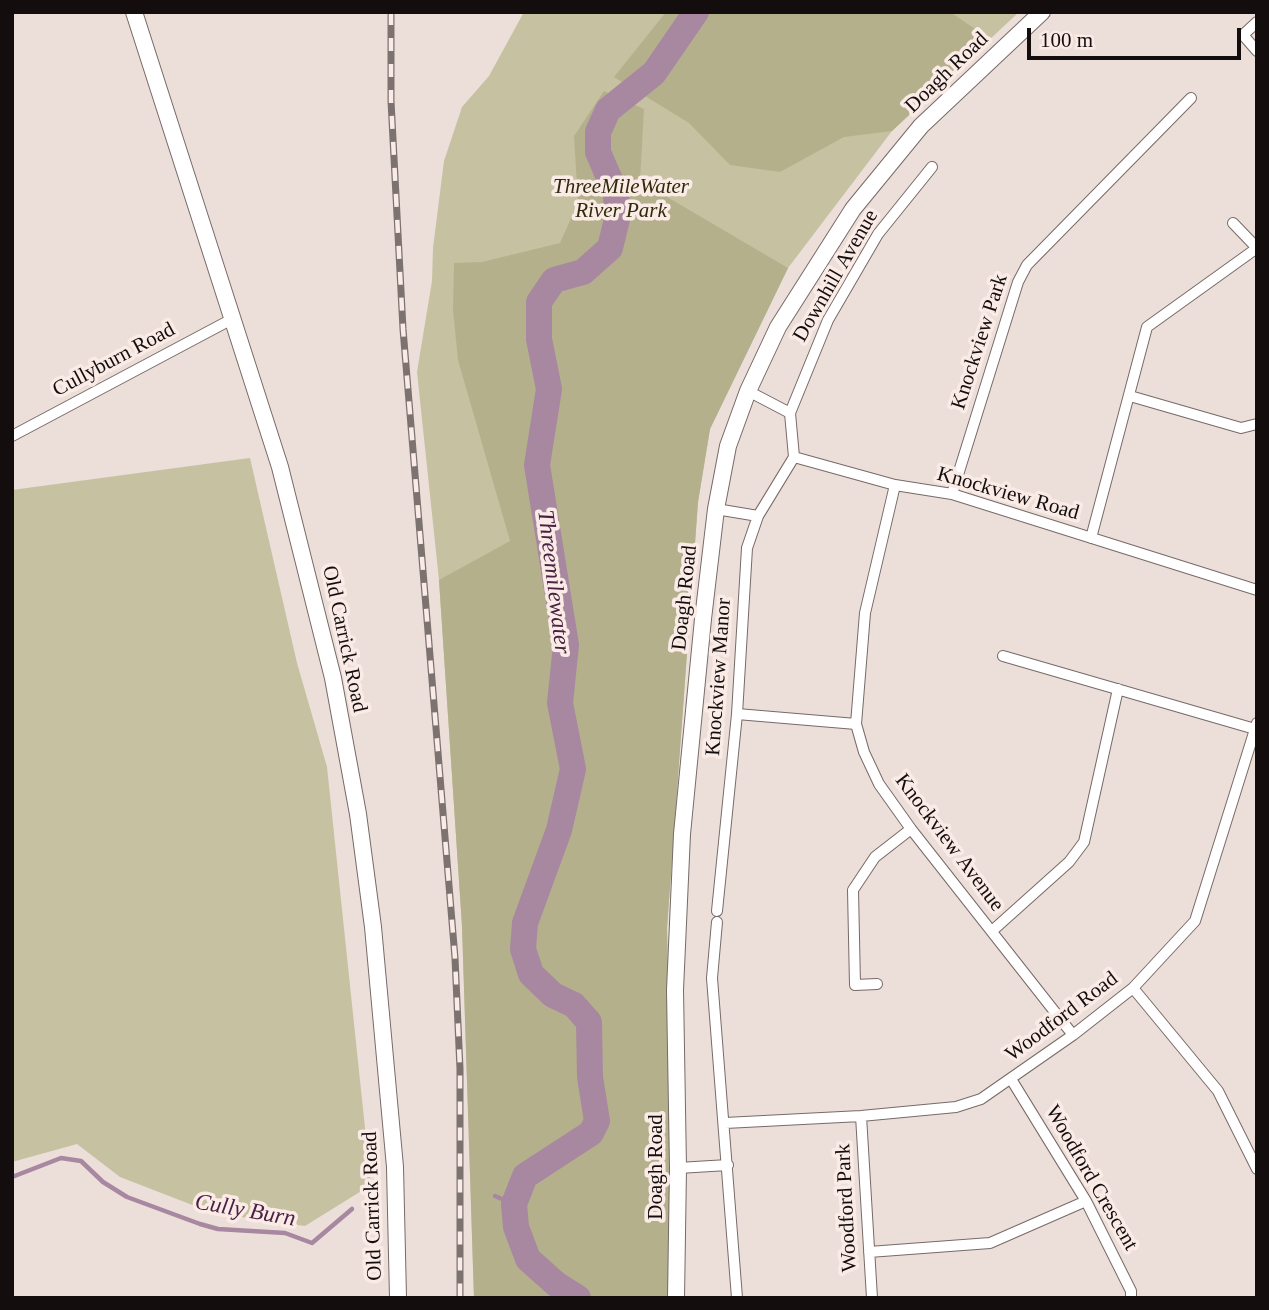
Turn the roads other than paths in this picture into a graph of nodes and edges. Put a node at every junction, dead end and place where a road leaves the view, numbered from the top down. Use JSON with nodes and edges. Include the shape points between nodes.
{"nodes":[{"id":1,"x":134,"y":12,"type":"edge"},
{"id":2,"x":1042,"y":12,"type":"edge"},
{"id":3,"x":1257,"y":22,"type":"edge"},
{"id":4,"x":1257,"y":51,"type":"edge"},
{"id":5,"x":1191,"y":98,"type":"dead end"},
{"id":6,"x":932,"y":167,"type":"dead end"},
{"id":7,"x":1233,"y":223,"type":"dead end"},
{"id":8,"x":1257,"y":249,"type":"edge"},
{"id":9,"x":234,"y":318,"type":"junction"},
{"id":10,"x":748,"y":391,"type":"junction"},
{"id":11,"x":1130,"y":396,"type":"junction"},
{"id":12,"x":790,"y":413,"type":"junction"},
{"id":13,"x":1257,"y":424,"type":"edge"},
{"id":14,"x":12,"y":436,"type":"edge"},
{"id":15,"x":794,"y":457,"type":"junction"},
{"id":16,"x":895,"y":485,"type":"junction"},
{"id":17,"x":952,"y":494,"type":"junction"},
{"id":18,"x":716,"y":509,"type":"junction"},
{"id":19,"x":758,"y":516,"type":"junction"},
{"id":20,"x":1091,"y":538,"type":"junction"},
{"id":21,"x":1257,"y":590,"type":"edge"},
{"id":22,"x":1003,"y":656,"type":"dead end"},
{"id":23,"x":1118,"y":689,"type":"junction"},
{"id":24,"x":737,"y":714,"type":"junction"},
{"id":25,"x":856,"y":724,"type":"junction"},
{"id":26,"x":1256,"y":726,"type":"edge"},
{"id":27,"x":912,"y":829,"type":"junction"},
{"id":28,"x":992,"y":931,"type":"junction"},
{"id":29,"x":877,"y":984,"type":"dead end"},
{"id":30,"x":1133,"y":988,"type":"junction"},
{"id":31,"x":1073,"y":1035,"type":"junction"},
{"id":32,"x":1011,"y":1079,"type":"junction"},
{"id":33,"x":861,"y":1116,"type":"junction"},
{"id":34,"x":725,"y":1123,"type":"junction"},
{"id":35,"x":728,"y":1165,"type":"junction"},
{"id":36,"x":678,"y":1168,"type":"junction"},
{"id":37,"x":1257,"y":1170,"type":"edge"},
{"id":38,"x":1086,"y":1201,"type":"junction"},
{"id":39,"x":869,"y":1252,"type":"junction"},
{"id":40,"x":398,"y":1298,"type":"edge"},
{"id":41,"x":676,"y":1298,"type":"edge"},
{"id":42,"x":737,"y":1298,"type":"edge"},
{"id":43,"x":872,"y":1298,"type":"edge"},
{"id":44,"x":1130,"y":1298,"type":"edge"}],
"edges":[{"from":1,"to":9,"type":"main road","name":"Old Carrick Road"},
{"from":2,"to":10,"type":"main road","name":"Doagh Road","via":[[892,157],[778,327]]},
{"from":3,"to":4,"type":"street","via":[[1243,35]]},
{"from":5,"to":17,"type":"street","name":"Knockview Park","via":[[1027,265]]},
{"from":6,"to":12,"type":"street","name":"Downhill Avenue","via":[[871,244],[828,320]]},
{"from":7,"to":8,"type":"street"},
{"from":8,"to":11,"type":"street","via":[[1147,327]]},
{"from":9,"to":14,"type":"street","name":"Cullyburn Road"},
{"from":9,"to":40,"type":"main road","name":"Old Carrick Road","via":[[308,573],[358,814],[395,1167]]},
{"from":10,"to":12,"type":"street"},
{"from":10,"to":18,"type":"main road","name":"Doagh Road","via":[[728,446]]},
{"from":11,"to":13,"type":"street","via":[[1241,428]]},
{"from":11,"to":20,"type":"street"},
{"from":12,"to":15,"type":"street"},
{"from":15,"to":16,"type":"street","name":"Knockview Road"},
{"from":15,"to":19,"type":"street","name":"Knockview Manor"},
{"from":16,"to":17,"type":"street","name":"Knockview Road"},
{"from":16,"to":25,"type":"street","name":"Knockview Avenue","via":[[865,613]]},
{"from":17,"to":20,"type":"street","name":"Knockview Road"},
{"from":18,"to":19,"type":"street"},
{"from":18,"to":36,"type":"main road","name":"Doagh Road","via":[[682,834],[675,990]]},
{"from":19,"to":24,"type":"street","name":"Knockview Manor","via":[[747,548]]},
{"from":20,"to":21,"type":"street","name":"Knockview Road"},
{"from":22,"to":23,"type":"street"},
{"from":23,"to":26,"type":"street"},
{"from":23,"to":28,"type":"street","via":[[1084,842],[1069,862]]},
{"from":24,"to":25,"type":"street"},
{"from":24,"to":34,"type":"street","name":"Knockview Manor","via":[[712,978]]},
{"from":25,"to":27,"type":"street","name":"Knockview Avenue","via":[[879,784]]},
{"from":26,"to":30,"type":"street","name":"Woodford Road","via":[[1195,921]]},
{"from":27,"to":28,"type":"street","name":"Knockview Avenue"},
{"from":27,"to":29,"type":"street","via":[[875,857],[853,891],[856,985]]},
{"from":28,"to":31,"type":"street","name":"Knockview Avenue"},
{"from":30,"to":31,"type":"street","name":"Woodford Road"},
{"from":30,"to":37,"type":"street","via":[[1218,1091]]},
{"from":31,"to":32,"type":"street","name":"Woodford Road"},
{"from":32,"to":33,"type":"street","name":"Woodford Road","via":[[981,1099],[956,1107]]},
{"from":32,"to":38,"type":"street","name":"Woodford Crescent"},
{"from":33,"to":34,"type":"street","name":"Woodford Road"},
{"from":33,"to":39,"type":"street","name":"Woodford Park"},
{"from":34,"to":35,"type":"street","name":"Knockview Manor"},
{"from":35,"to":36,"type":"street"},
{"from":35,"to":42,"type":"street","name":"Knockview Manor"},
{"from":36,"to":41,"type":"main road","name":"Doagh Road"},
{"from":38,"to":39,"type":"street","via":[[990,1243]]},
{"from":38,"to":44,"type":"street","name":"Woodford Crescent","via":[[1131,1291]]},
{"from":39,"to":43,"type":"street","name":"Woodford Park"}]}
